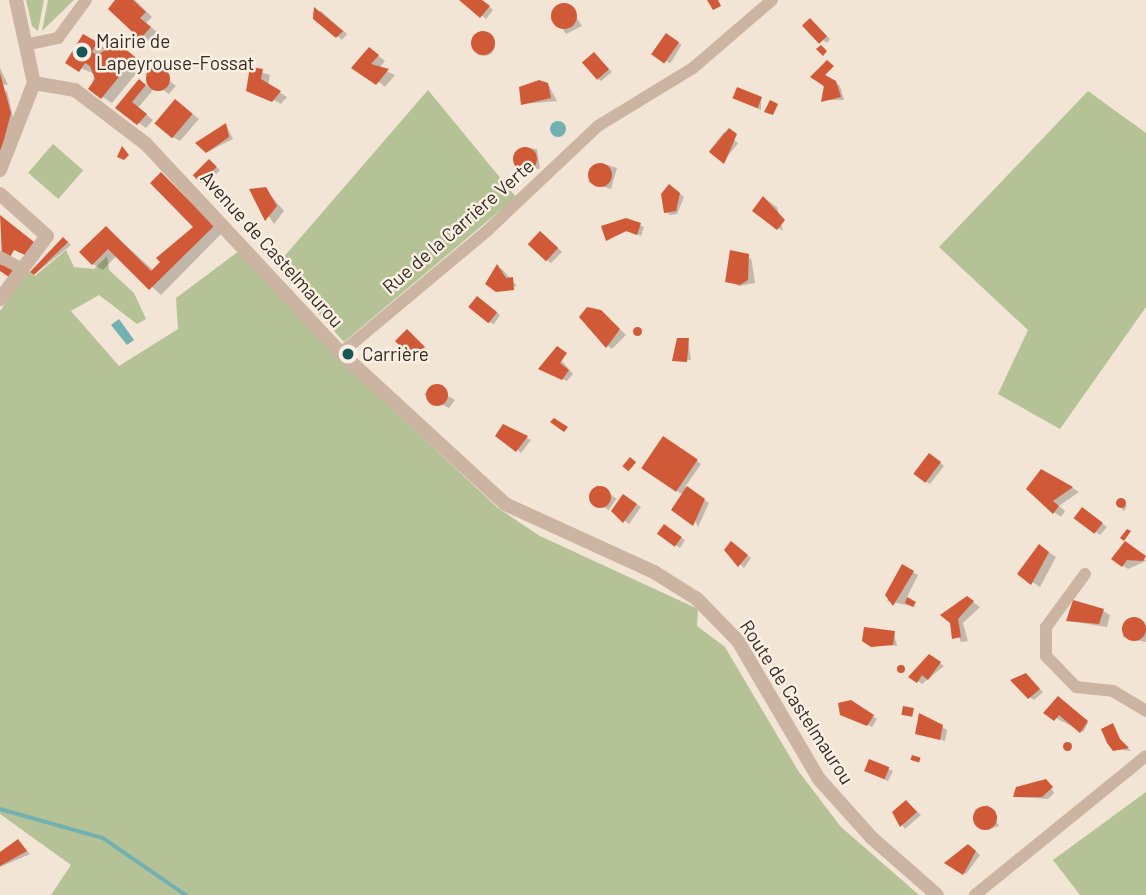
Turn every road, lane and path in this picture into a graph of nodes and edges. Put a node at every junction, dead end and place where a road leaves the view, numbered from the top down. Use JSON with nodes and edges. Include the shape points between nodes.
{"nodes":[{"id":1,"x":16,"y":0,"type":"edge"},
{"id":2,"x":86,"y":0,"type":"edge"},
{"id":3,"x":772,"y":0,"type":"edge"},
{"id":4,"x":25,"y":45,"type":"junction"},
{"id":5,"x":34,"y":83,"type":"junction"},
{"id":6,"x":0,"y":170,"type":"edge"},
{"id":7,"x":1,"y":199,"type":"edge"},
{"id":8,"x":0,"y":257,"type":"edge"},
{"id":9,"x":23,"y":269,"type":"junction"},
{"id":10,"x":0,"y":299,"type":"edge"},
{"id":11,"x":341,"y":353,"type":"junction"},
{"id":12,"x":531,"y":521,"type":"joint"},
{"id":13,"x":1084,"y":574,"type":"dead end"},
{"id":14,"x":1146,"y":711,"type":"edge"},
{"id":15,"x":1146,"y":756,"type":"edge"},
{"id":16,"x":937,"y":895,"type":"edge"},
{"id":17,"x":975,"y":895,"type":"edge"}],
"edges":[{"from":1,"to":4,"type":"street"},
{"from":2,"to":4,"type":"street","via":[[58,38]]},
{"from":3,"to":11,"type":"street","name":"Rue de la Carrière Verte","via":[[693,68],[598,126],[488,230]]},
{"from":4,"to":5,"type":"street"},
{"from":5,"to":6,"type":"street"},
{"from":5,"to":11,"type":"street","name":"Avenue de Castelmaurou","via":[[75,90],[146,144]]},
{"from":7,"to":9,"type":"street","via":[[47,236]]},
{"from":8,"to":9,"type":"street"},
{"from":9,"to":10,"type":"street"},
{"from":11,"to":12,"type":"street","name":"Avenue de Castelmaurou","via":[[505,504]]},
{"from":12,"to":16,"type":"street","name":"Route de Castelmaurou","via":[[654,572],[718,617],[819,779],[872,838]]},
{"from":13,"to":14,"type":"street","via":[[1046,627],[1046,656],[1076,687],[1113,691]]},
{"from":15,"to":17,"type":"street"}]}
